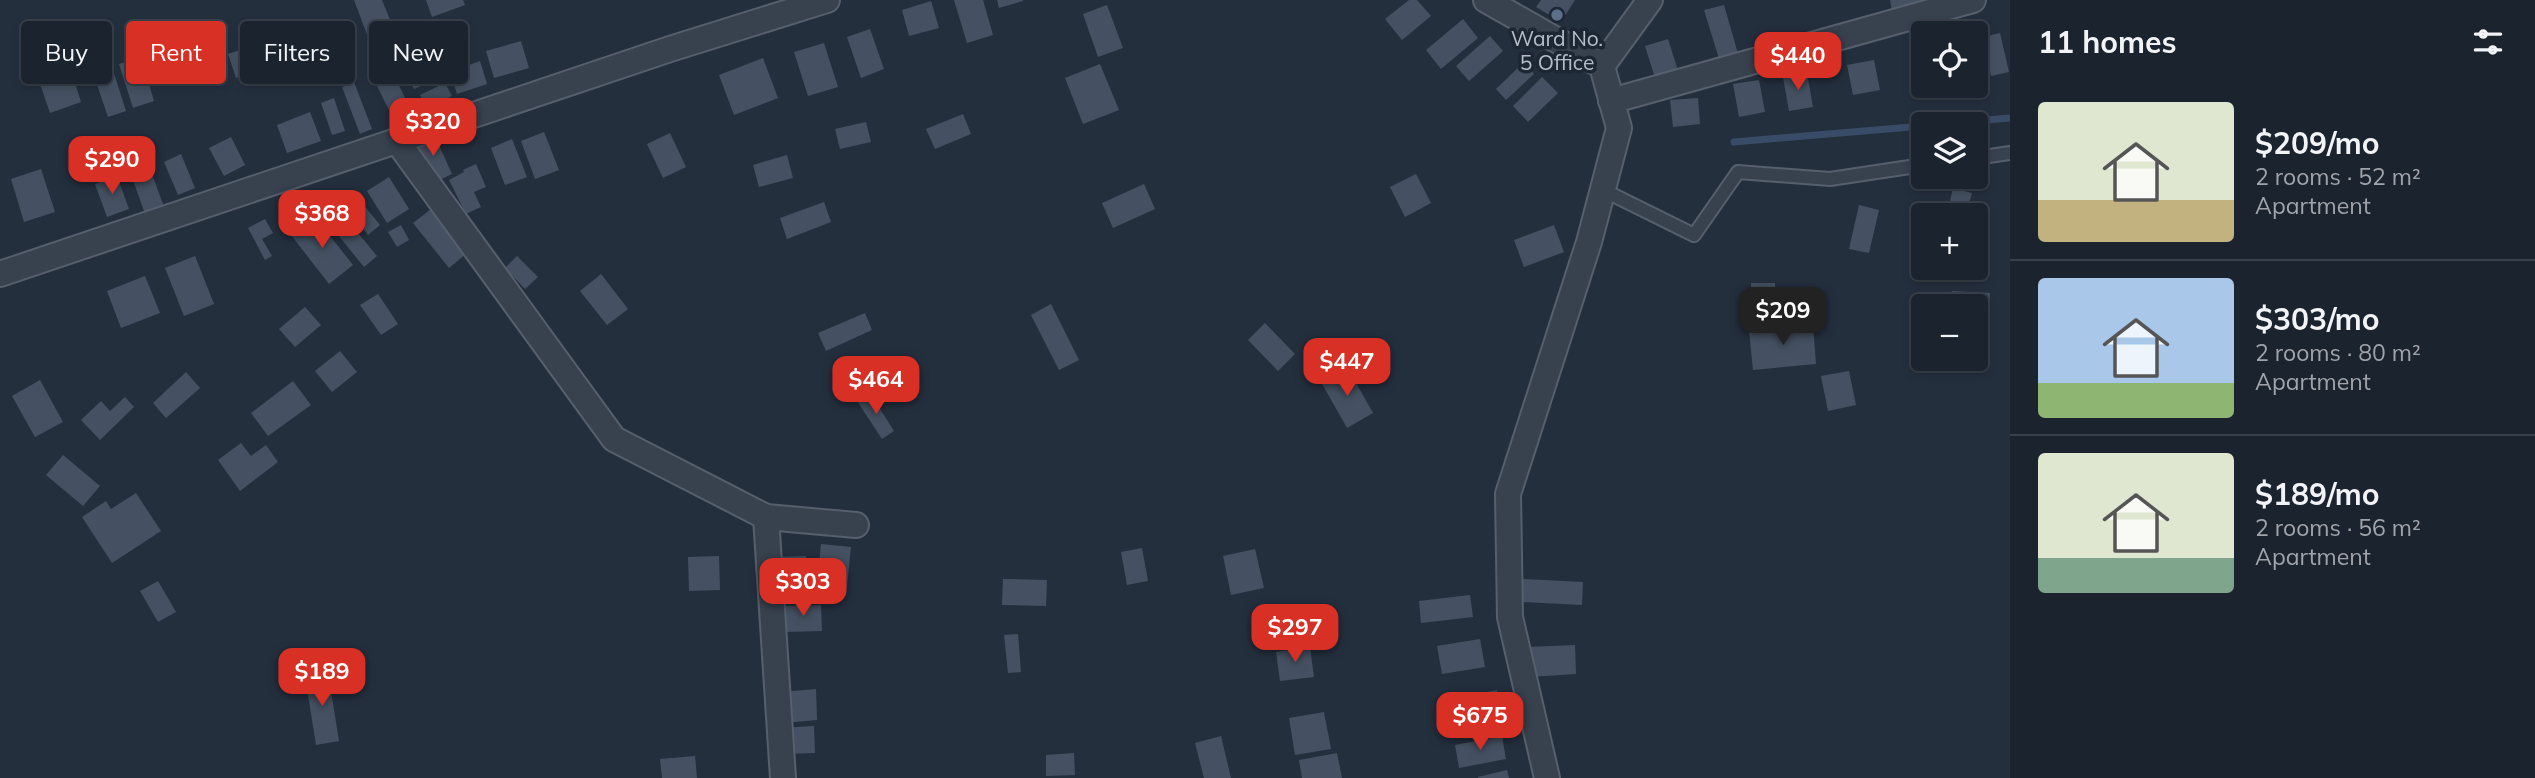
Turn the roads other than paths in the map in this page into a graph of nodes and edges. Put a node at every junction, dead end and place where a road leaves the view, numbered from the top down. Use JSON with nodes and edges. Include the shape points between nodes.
{"nodes":[{"id":1,"x":827,"y":0,"type":"edge"},
{"id":2,"x":1486,"y":0,"type":"edge"},
{"id":3,"x":1650,"y":0,"type":"edge"},
{"id":4,"x":1973,"y":0,"type":"edge"},
{"id":5,"x":1602,"y":66,"type":"junction"},
{"id":6,"x":1611,"y":101,"type":"junction"},
{"id":7,"x":397,"y":141,"type":"junction"},
{"id":8,"x":2010,"y":153,"type":"edge"},
{"id":9,"x":1988,"y":156,"type":"edge"},
{"id":10,"x":1911,"y":167,"type":"edge"},
{"id":11,"x":1603,"y":190,"type":"junction"},
{"id":12,"x":0,"y":274,"type":"edge"},
{"id":13,"x":766,"y":517,"type":"junction"},
{"id":14,"x":856,"y":525,"type":"dead end"},
{"id":15,"x":783,"y":778,"type":"edge"},
{"id":16,"x":1547,"y":778,"type":"edge"}],
"edges":[{"from":1,"to":7,"type":"street"},
{"from":2,"to":5,"type":"street"},
{"from":3,"to":5,"type":"street"},
{"from":4,"to":6,"type":"street"},
{"from":5,"to":6,"type":"street"},
{"from":6,"to":11,"type":"street","via":[[1619,128]]},
{"from":7,"to":12,"type":"street"},
{"from":7,"to":13,"type":"street","via":[[614,439]]},
{"from":8,"to":9,"type":"lane"},
{"from":10,"to":11,"type":"lane","via":[[1830,179],[1738,172],[1694,235]]},
{"from":11,"to":16,"type":"street","via":[[1508,494],[1510,617]]},
{"from":13,"to":14,"type":"street"},
{"from":13,"to":15,"type":"street"}]}
